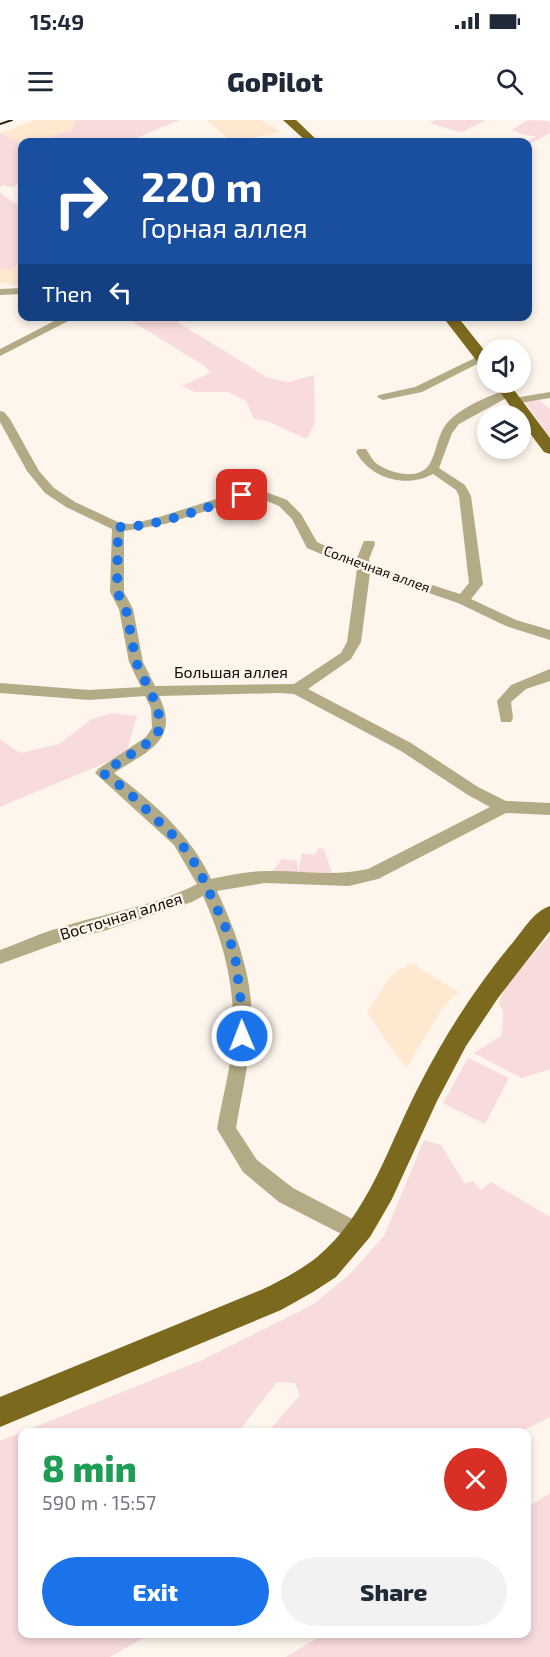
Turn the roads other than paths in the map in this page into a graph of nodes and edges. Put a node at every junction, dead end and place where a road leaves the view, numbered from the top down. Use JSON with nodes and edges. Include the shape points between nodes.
{"nodes":[{"id":1,"x":289,"y":120,"type":"edge"},
{"id":2,"x":309,"y":138,"type":"edge"},
{"id":3,"x":18,"y":291,"type":"edge"},
{"id":4,"x":0,"y":292,"type":"edge"},
{"id":5,"x":63,"y":321,"type":"edge"},
{"id":6,"x":453,"y":321,"type":"edge"},
{"id":7,"x":0,"y":353,"type":"edge"},
{"id":8,"x":477,"y":353,"type":"edge"},
{"id":9,"x":477,"y":365,"type":"edge"},
{"id":10,"x":505,"y":393,"type":"edge"},
{"id":11,"x":508,"y":393,"type":"edge"},
{"id":12,"x":528,"y":393,"type":"edge"},
{"id":13,"x":550,"y":394,"type":"edge"},
{"id":14,"x":383,"y":397,"type":"dead end"},
{"id":15,"x":0,"y":414,"type":"edge"},
{"id":16,"x":550,"y":449,"type":"edge"},
{"id":17,"x":362,"y":453,"type":"dead end"},
{"id":18,"x":433,"y":469,"type":"junction"},
{"id":19,"x":118,"y":527,"type":"junction"},
{"id":20,"x":369,"y":544,"type":"dead end"},
{"id":21,"x":364,"y":565,"type":"junction"},
{"id":22,"x":464,"y":600,"type":"junction"},
{"id":23,"x":550,"y":635,"type":"edge"},
{"id":24,"x":550,"y":674,"type":"edge"},
{"id":25,"x":0,"y":688,"type":"edge"},
{"id":26,"x":297,"y":689,"type":"junction"},
{"id":27,"x":152,"y":691,"type":"junction"},
{"id":28,"x":506,"y":718,"type":"dead end"},
{"id":29,"x":504,"y":807,"type":"junction"},
{"id":30,"x":550,"y":809,"type":"edge"},
{"id":31,"x":205,"y":887,"type":"junction"},
{"id":32,"x":550,"y":915,"type":"edge"},
{"id":33,"x":0,"y":957,"type":"edge"},
{"id":34,"x":359,"y":1233,"type":"junction"},
{"id":35,"x":0,"y":1412,"type":"edge"}],
"edges":[{"from":1,"to":2,"type":"main road"},
{"from":3,"to":4,"type":"street"},
{"from":5,"to":7,"type":"street"},
{"from":6,"to":8,"type":"main road"},
{"from":9,"to":14,"type":"street","via":[[418,390]]},
{"from":10,"to":18,"type":"street","via":[[451,425]]},
{"from":11,"to":16,"type":"main road"},
{"from":12,"to":13,"type":"street"},
{"from":15,"to":19,"type":"street","via":[[45,488],[57,498]]},
{"from":17,"to":18,"type":"street","via":[[369,464],[386,473],[422,476]]},
{"from":18,"to":22,"type":"street","via":[[461,488],[465,496],[476,584]]},
{"from":19,"to":21,"type":"street","name":"Солнечная аллея","via":[[160,521],[242,495],[258,494],[283,503],[297,517],[312,545]]},
{"from":19,"to":27,"type":"street","via":[[117,592],[126,609],[136,662]]},
{"from":20,"to":21,"type":"street","via":[[362,559]]},
{"from":21,"to":22,"type":"street","name":"Солнечная аллея"},
{"from":21,"to":26,"type":"street","via":[[354,642],[346,656]]},
{"from":22,"to":23,"type":"street","name":"Солнечная аллея","via":[[511,623]]},
{"from":24,"to":28,"type":"street","via":[[514,687],[504,701]]},
{"from":25,"to":27,"type":"street","name":"Большая аллея","via":[[89,695]]},
{"from":26,"to":27,"type":"street","name":"Большая аллея"},
{"from":26,"to":29,"type":"street","name":"Большая аллея","via":[[406,747]]},
{"from":27,"to":31,"type":"street","via":[[160,729],[151,741],[103,773],[180,842],[198,868]]},
{"from":29,"to":30,"type":"street","name":"Восточная аллея"},
{"from":29,"to":31,"type":"street","name":"Восточная аллея","via":[[372,874],[337,880],[265,877]]},
{"from":31,"to":33,"type":"street","name":"Восточная аллея","via":[[186,897],[67,932]]},
{"from":31,"to":34,"type":"street","via":[[235,956],[242,1010],[242,1036],[226,1129],[250,1166],[286,1195]]},
{"from":32,"to":34,"type":"main road","via":[[490,988],[458,1038]]},
{"from":34,"to":35,"type":"main road","via":[[332,1262],[271,1300]]}]}
